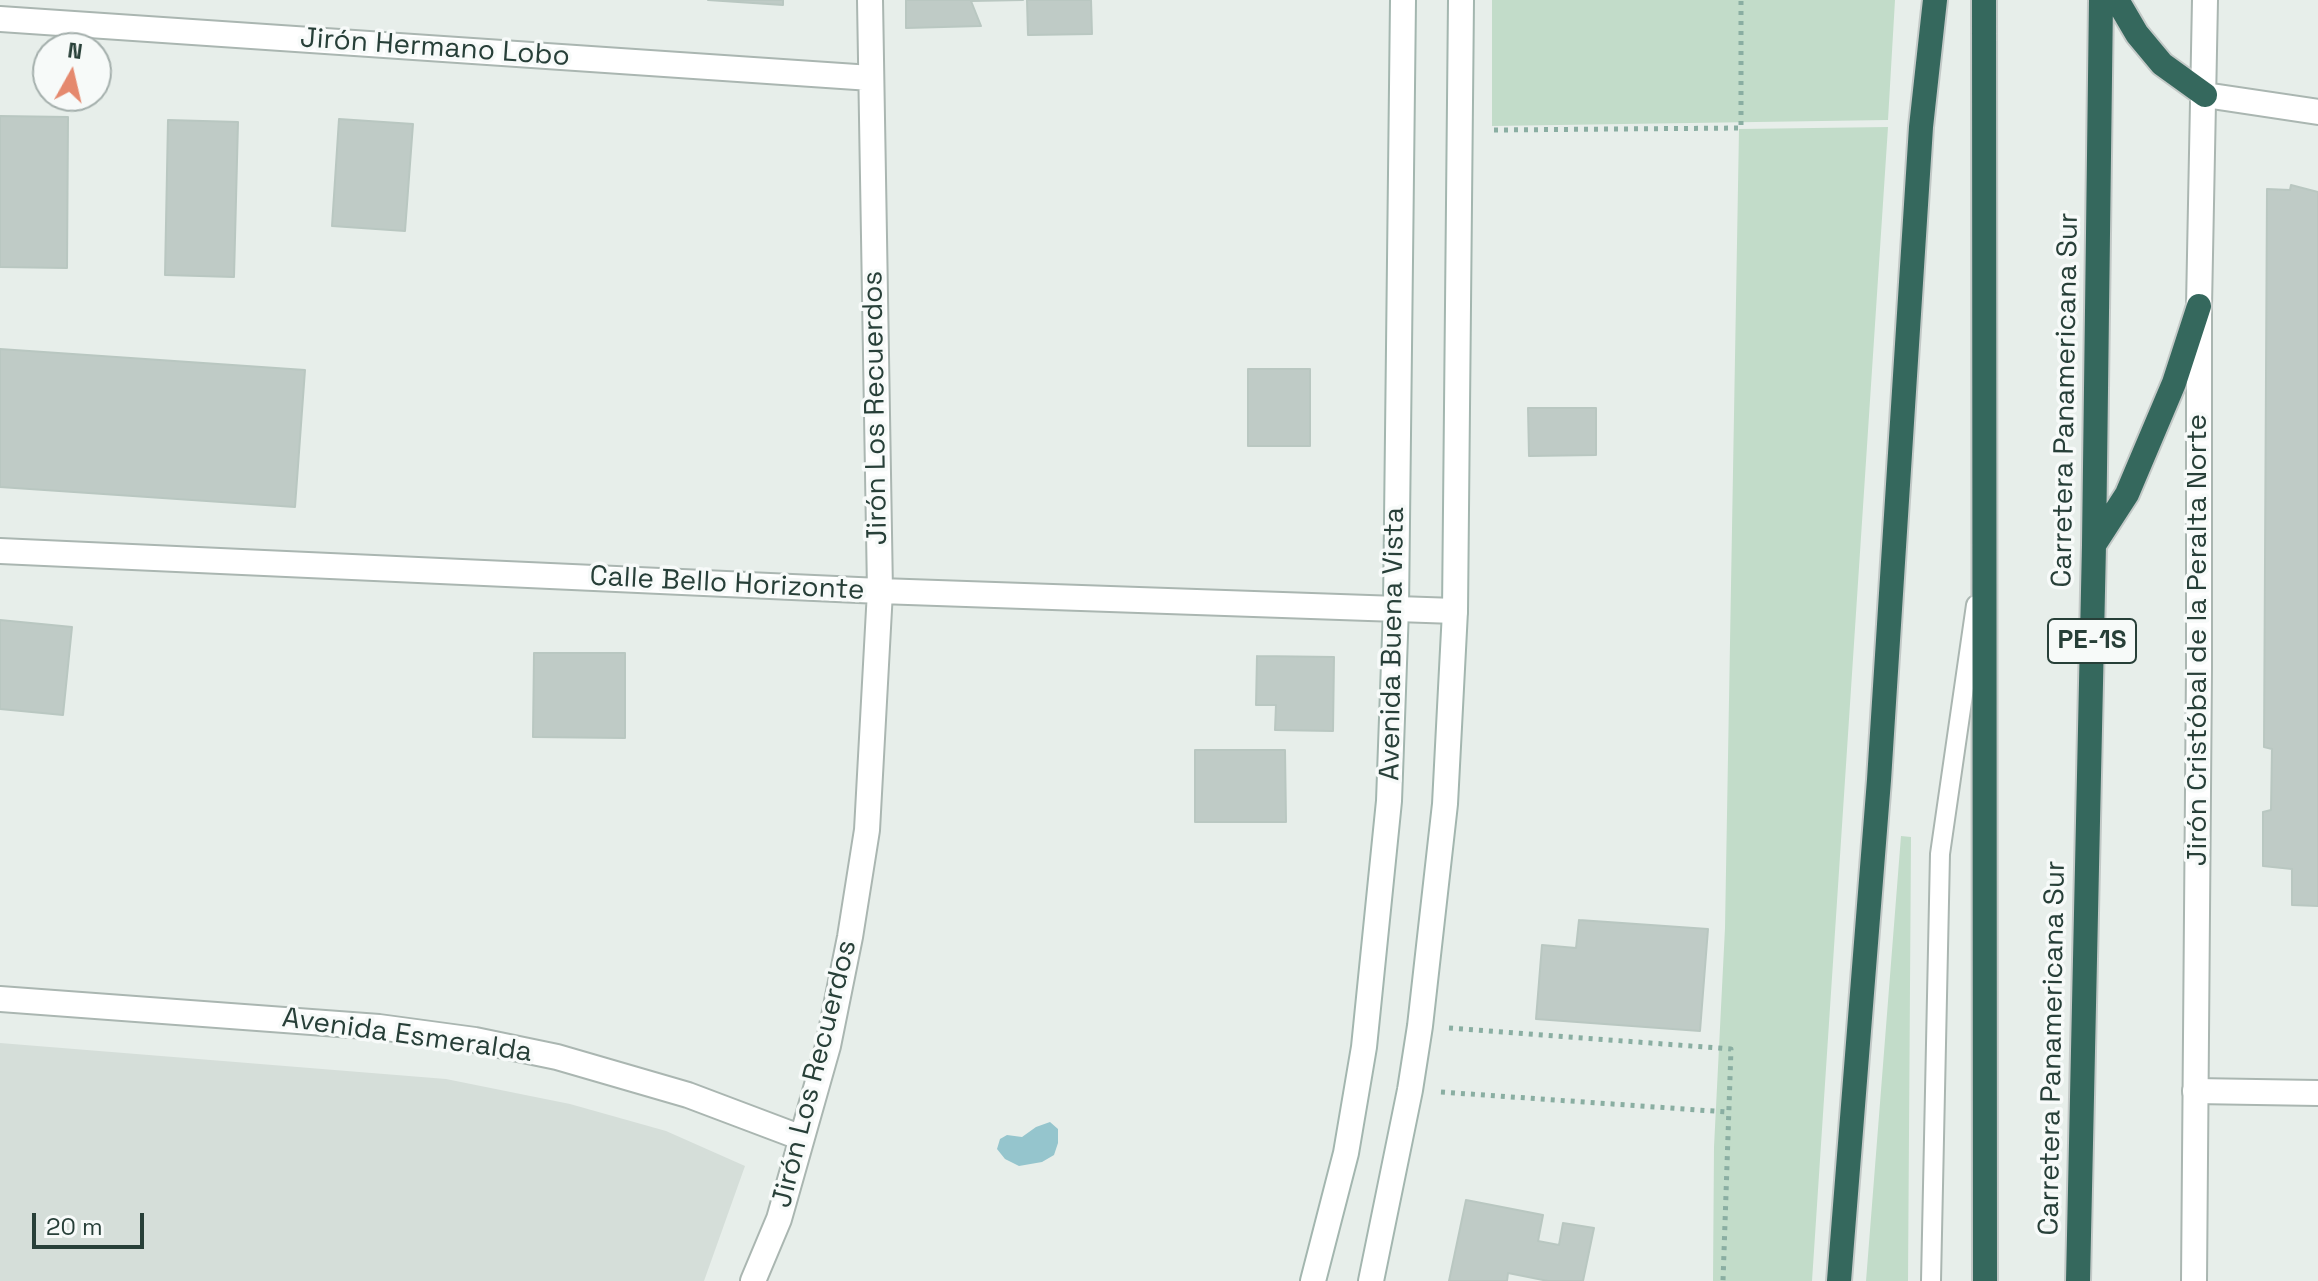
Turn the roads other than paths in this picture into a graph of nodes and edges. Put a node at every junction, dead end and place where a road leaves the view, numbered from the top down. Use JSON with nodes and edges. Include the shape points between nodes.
{"nodes":[{"id":1,"x":870,"y":0,"type":"edge"},
{"id":2,"x":1403,"y":0,"type":"edge"},
{"id":3,"x":1461,"y":0,"type":"edge"},
{"id":4,"x":1935,"y":0,"type":"edge"},
{"id":5,"x":1984,"y":0,"type":"edge"},
{"id":6,"x":2101,"y":0,"type":"edge"},
{"id":7,"x":2117,"y":0,"type":"edge"},
{"id":8,"x":2205,"y":0,"type":"edge"},
{"id":9,"x":0,"y":19,"type":"edge"},
{"id":10,"x":871,"y":78,"type":"junction"},
{"id":11,"x":2205,"y":95,"type":"junction"},
{"id":12,"x":2318,"y":112,"type":"edge"},
{"id":13,"x":2199,"y":306,"type":"junction"},
{"id":14,"x":1985,"y":539,"type":"junction"},
{"id":15,"x":2094,"y":545,"type":"junction"},
{"id":16,"x":0,"y":551,"type":"edge"},
{"id":17,"x":880,"y":591,"type":"junction"},
{"id":18,"x":1396,"y":608,"type":"junction"},
{"id":19,"x":1455,"y":611,"type":"junction"},
{"id":20,"x":0,"y":999,"type":"edge"},
{"id":21,"x":2195,"y":1091,"type":"junction"},
{"id":22,"x":2318,"y":1093,"type":"edge"},
{"id":23,"x":802,"y":1138,"type":"junction"},
{"id":24,"x":2078,"y":1245,"type":"junction"},
{"id":25,"x":753,"y":1281,"type":"edge"},
{"id":26,"x":1313,"y":1281,"type":"edge"},
{"id":27,"x":1371,"y":1281,"type":"edge"},
{"id":28,"x":1839,"y":1281,"type":"edge"},
{"id":29,"x":1931,"y":1281,"type":"edge"},
{"id":30,"x":1985,"y":1281,"type":"edge"},
{"id":31,"x":2078,"y":1281,"type":"edge"},
{"id":32,"x":2086,"y":1281,"type":"edge"},
{"id":33,"x":2194,"y":1281,"type":"edge"}],
"edges":[{"from":1,"to":10,"type":"street","name":"Jirón Los Recuerdos"},
{"from":2,"to":18,"type":"street","name":"Avenida Buena Vista"},
{"from":3,"to":19,"type":"street","name":"Avenida Buena Vista"},
{"from":4,"to":28,"type":"highway","via":[[1921,127],[1879,780]]},
{"from":5,"to":14,"type":"highway"},
{"from":6,"to":15,"type":"highway","name":"Carretera Panamericana Sur","number":"PE-1S"},
{"from":7,"to":11,"type":"highway","via":[[2162,64]]},
{"from":8,"to":11,"type":"street","name":"Jirón Cristóbal de la Peralta Norte"},
{"from":9,"to":10,"type":"street","name":"Jirón Hermano Lobo"},
{"from":10,"to":17,"type":"street","name":"Jirón Los Recuerdos"},
{"from":11,"to":12,"type":"street"},
{"from":11,"to":13,"type":"street","name":"Jirón Cristóbal de la Peralta Norte"},
{"from":13,"to":15,"type":"highway","via":[[2174,383],[2127,494]]},
{"from":13,"to":21,"type":"street","name":"Jirón Cristóbal de la Peralta Norte"},
{"from":14,"to":29,"type":"lane","via":[[1940,854]]},
{"from":14,"to":30,"type":"highway"},
{"from":15,"to":24,"type":"highway","name":"Carretera Panamericana Sur","number":"PE-1S"},
{"from":16,"to":17,"type":"street","name":"Calle Bello Horizonte"},
{"from":17,"to":18,"type":"street","name":"Calle Bello Horizonte"},
{"from":17,"to":23,"type":"street","name":"Jirón Los Recuerdos","via":[[867,830],[828,1046]]},
{"from":18,"to":19,"type":"street","name":"Calle Bello Horizonte"},
{"from":18,"to":26,"type":"street","name":"Avenida Buena Vista","via":[[1389,801],[1364,1047],[1346,1153]]},
{"from":19,"to":27,"type":"street","name":"Avenida Buena Vista","via":[[1445,804],[1420,1026]]},
{"from":20,"to":23,"type":"street","name":"Avenida Esmeralda","via":[[379,1027],[475,1040],[557,1057],[688,1095]]},
{"from":21,"to":22,"type":"street"},
{"from":21,"to":33,"type":"street","name":"Jirón Cristóbal de la Peralta Norte"},
{"from":23,"to":25,"type":"street","name":"Jirón Los Recuerdos","via":[[779,1219]]},
{"from":24,"to":31,"type":"highway","name":"Carretera Panamericana Sur","number":"PE-1S"},
{"from":24,"to":32,"type":"highway"}]}
